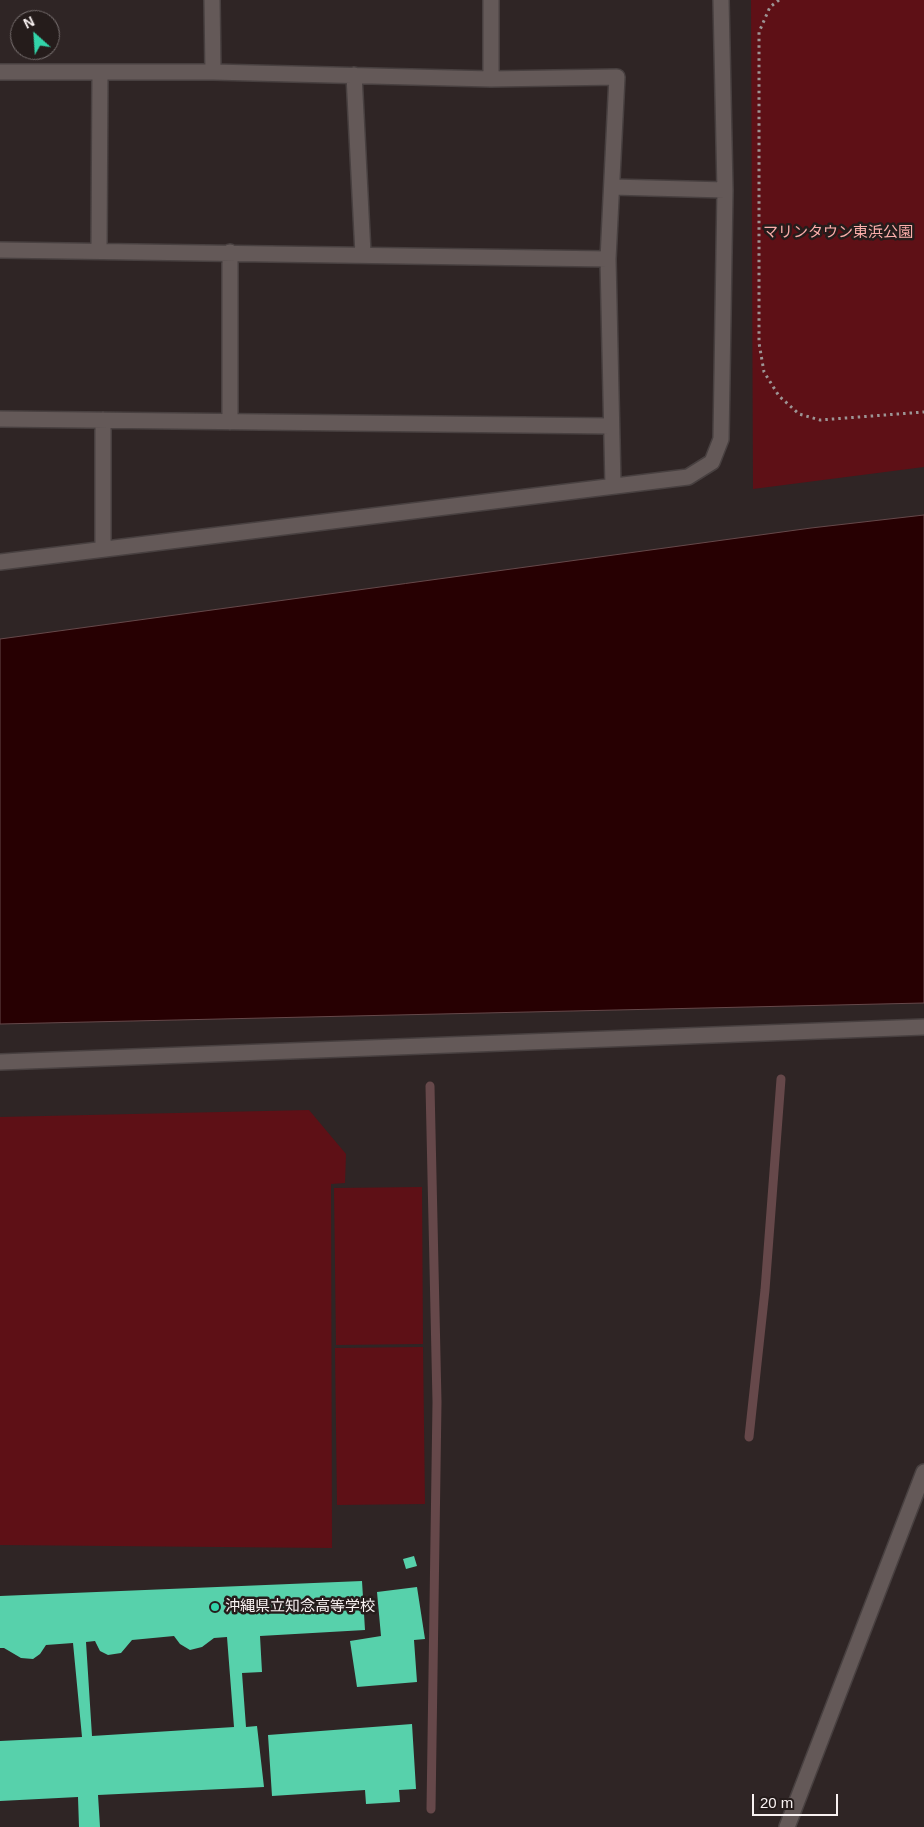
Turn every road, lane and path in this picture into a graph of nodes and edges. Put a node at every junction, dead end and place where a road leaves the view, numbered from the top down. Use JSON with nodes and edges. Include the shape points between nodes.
{"nodes":[{"id":1,"x":212,"y":0,"type":"edge"},
{"id":2,"x":491,"y":0,"type":"edge"},
{"id":3,"x":721,"y":0,"type":"edge"},
{"id":4,"x":779,"y":0,"type":"edge"},
{"id":5,"x":0,"y":72,"type":"edge"},
{"id":6,"x":100,"y":72,"type":"junction"},
{"id":7,"x":212,"y":72,"type":"junction"},
{"id":8,"x":354,"y":75,"type":"junction"},
{"id":9,"x":491,"y":79,"type":"junction"},
{"id":10,"x":612,"y":187,"type":"junction"},
{"id":11,"x":725,"y":190,"type":"junction"},
{"id":12,"x":0,"y":250,"type":"edge"},
{"id":13,"x":99,"y":250,"type":"junction"},
{"id":14,"x":230,"y":252,"type":"junction"},
{"id":15,"x":363,"y":254,"type":"junction"},
{"id":16,"x":608,"y":258,"type":"junction"},
{"id":17,"x":924,"y":412,"type":"edge"},
{"id":18,"x":0,"y":419,"type":"edge"},
{"id":19,"x":103,"y":420,"type":"junction"},
{"id":20,"x":230,"y":422,"type":"junction"},
{"id":21,"x":610,"y":426,"type":"junction"},
{"id":22,"x":613,"y":486,"type":"junction"},
{"id":23,"x":103,"y":549,"type":"junction"},
{"id":24,"x":0,"y":562,"type":"edge"},
{"id":25,"x":924,"y":1027,"type":"edge"},
{"id":26,"x":0,"y":1062,"type":"edge"},
{"id":27,"x":924,"y":1472,"type":"edge"},
{"id":28,"x":787,"y":1827,"type":"edge"}],
"edges":[{"from":1,"to":7,"type":"street"},
{"from":2,"to":9,"type":"street"},
{"from":3,"to":11,"type":"street"},
{"from":4,"to":17,"type":"path","via":[[770,7],[759,32],[759,343],[764,372],[779,396],[799,414],[820,420]]},
{"from":5,"to":6,"type":"street"},
{"from":6,"to":7,"type":"street"},
{"from":6,"to":13,"type":"street"},
{"from":7,"to":8,"type":"street"},
{"from":8,"to":9,"type":"street"},
{"from":8,"to":15,"type":"street"},
{"from":9,"to":10,"type":"street","via":[[617,77]]},
{"from":10,"to":11,"type":"street"},
{"from":10,"to":16,"type":"street"},
{"from":11,"to":22,"type":"street","via":[[721,439],[712,462],[688,477]]},
{"from":12,"to":13,"type":"street"},
{"from":13,"to":14,"type":"street"},
{"from":14,"to":15,"type":"street"},
{"from":14,"to":20,"type":"street"},
{"from":15,"to":16,"type":"street"},
{"from":16,"to":21,"type":"street"},
{"from":18,"to":19,"type":"street"},
{"from":19,"to":20,"type":"street"},
{"from":19,"to":23,"type":"street"},
{"from":20,"to":21,"type":"street"},
{"from":21,"to":22,"type":"street"},
{"from":22,"to":23,"type":"street"},
{"from":23,"to":24,"type":"street"},
{"from":25,"to":26,"type":"street"},
{"from":27,"to":28,"type":"street"}]}
